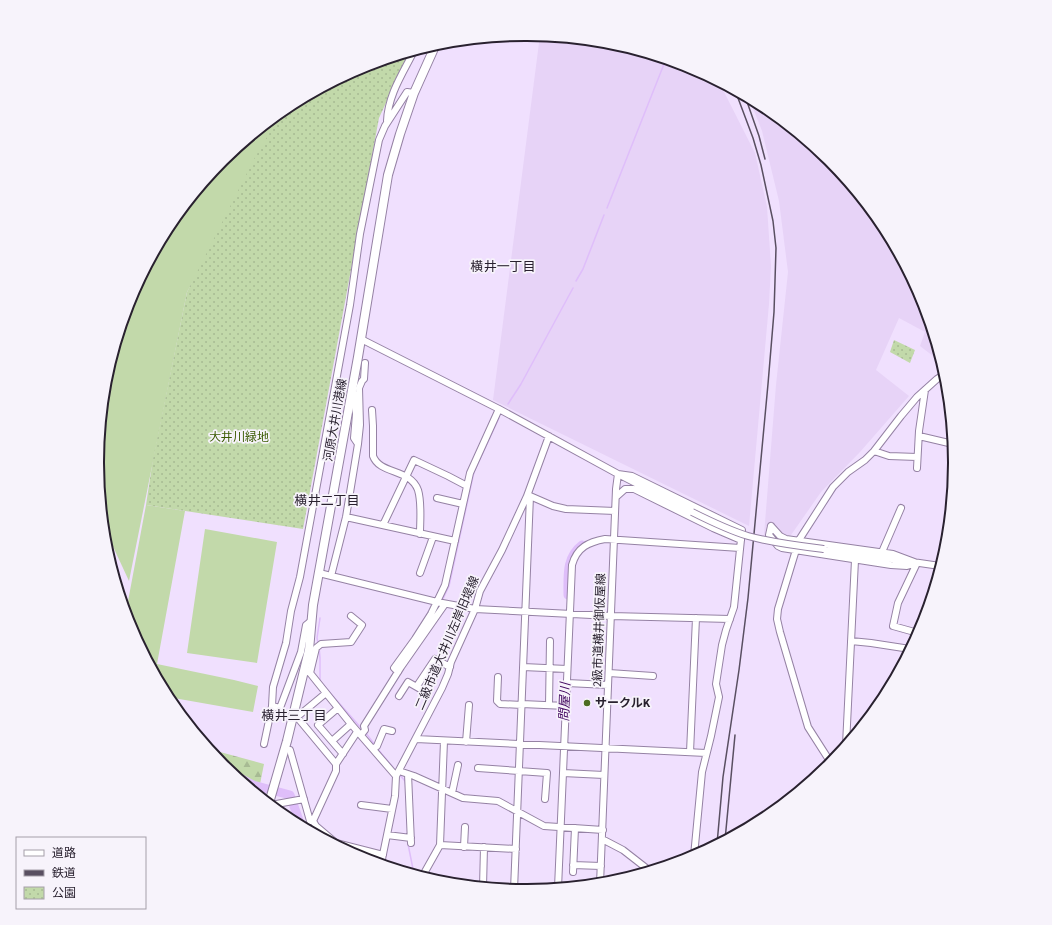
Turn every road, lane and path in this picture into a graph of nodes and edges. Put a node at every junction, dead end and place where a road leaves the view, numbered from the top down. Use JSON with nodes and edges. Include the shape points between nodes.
{"nodes":[{"id":1,"x":433,"y":52,"type":"edge"},
{"id":2,"x":411,"y":57,"type":"edge"},
{"id":3,"x":414,"y":93,"type":"junction"},
{"id":4,"x":387,"y":122,"type":"junction"},
{"id":5,"x":361,"y":339,"type":"junction"},
{"id":6,"x":365,"y":363,"type":"dead end"},
{"id":7,"x":939,"y":378,"type":"edge"},
{"id":8,"x":353,"y":387,"type":"junction"},
{"id":9,"x":925,"y":390,"type":"junction"},
{"id":10,"x":499,"y":409,"type":"junction"},
{"id":11,"x":372,"y":410,"type":"dead end"},
{"id":12,"x":549,"y":436,"type":"junction"},
{"id":13,"x":919,"y":436,"type":"junction"},
{"id":14,"x":947,"y":443,"type":"edge"},
{"id":15,"x":358,"y":444,"type":"junction"},
{"id":16,"x":874,"y":451,"type":"junction"},
{"id":17,"x":918,"y":457,"type":"junction"},
{"id":18,"x":917,"y":468,"type":"dead end"},
{"id":19,"x":618,"y":474,"type":"junction"},
{"id":20,"x":406,"y":476,"type":"junction"},
{"id":21,"x":467,"y":486,"type":"junction"},
{"id":22,"x":528,"y":496,"type":"junction"},
{"id":23,"x":437,"y":498,"type":"dead end"},
{"id":24,"x":616,"y":498,"type":"junction"},
{"id":25,"x":463,"y":504,"type":"junction"},
{"id":26,"x":901,"y":508,"type":"dead end"},
{"id":27,"x":615,"y":511,"type":"junction"},
{"id":28,"x":346,"y":517,"type":"junction"},
{"id":29,"x":382,"y":526,"type":"junction"},
{"id":30,"x":420,"y":534,"type":"junction"},
{"id":31,"x":432,"y":537,"type":"junction"},
{"id":32,"x":614,"y":540,"type":"junction"},
{"id":33,"x":741,"y":540,"type":"junction"},
{"id":34,"x":799,"y":540,"type":"junction"},
{"id":35,"x":455,"y":541,"type":"junction"},
{"id":36,"x":740,"y":548,"type":"junction"},
{"id":37,"x":797,"y":550,"type":"junction"},
{"id":38,"x":882,"y":552,"type":"junction"},
{"id":39,"x":855,"y":560,"type":"junction"},
{"id":40,"x":916,"y":564,"type":"junction"},
{"id":41,"x":934,"y":566,"type":"edge"},
{"id":42,"x":420,"y":572,"type":"dead end"},
{"id":43,"x":319,"y":573,"type":"junction"},
{"id":44,"x":331,"y":576,"type":"junction"},
{"id":45,"x":437,"y":602,"type":"junction"},
{"id":46,"x":445,"y":604,"type":"junction"},
{"id":47,"x":474,"y":610,"type":"junction"},
{"id":48,"x":525,"y":611,"type":"junction"},
{"id":49,"x":570,"y":614,"type":"junction"},
{"id":50,"x":350,"y":616,"type":"dead end"},
{"id":51,"x":611,"y":616,"type":"junction"},
{"id":52,"x":696,"y":618,"type":"junction"},
{"id":53,"x":730,"y":618,"type":"junction"},
{"id":54,"x":311,"y":621,"type":"junction"},
{"id":55,"x":424,"y":630,"type":"junction"},
{"id":56,"x":912,"y":631,"type":"edge"},
{"id":57,"x":550,"y":641,"type":"dead end"},
{"id":58,"x":851,"y":641,"type":"junction"},
{"id":59,"x":904,"y":648,"type":"edge"},
{"id":60,"x":450,"y":667,"type":"junction"},
{"id":61,"x":523,"y":668,"type":"junction"},
{"id":62,"x":550,"y":668,"type":"junction"},
{"id":63,"x":567,"y":669,"type":"junction"},
{"id":64,"x":307,"y":672,"type":"junction"},
{"id":65,"x":609,"y":673,"type":"junction"},
{"id":66,"x":653,"y":676,"type":"dead end"},
{"id":67,"x":498,"y":677,"type":"dead end"},
{"id":68,"x":567,"y":683,"type":"junction"},
{"id":69,"x":608,"y":685,"type":"junction"},
{"id":70,"x":326,"y":693,"type":"junction"},
{"id":71,"x":399,"y":696,"type":"dead end"},
{"id":72,"x":469,"y":705,"type":"dead end"},
{"id":73,"x":522,"y":705,"type":"junction"},
{"id":74,"x":548,"y":705,"type":"junction"},
{"id":75,"x":272,"y":706,"type":"junction"},
{"id":76,"x":566,"y":706,"type":"junction"},
{"id":77,"x":338,"y":708,"type":"junction"},
{"id":78,"x":351,"y":724,"type":"junction"},
{"id":79,"x":392,"y":731,"type":"dead end"},
{"id":80,"x":359,"y":734,"type":"junction"},
{"id":81,"x":846,"y":736,"type":"edge"},
{"id":82,"x":416,"y":739,"type":"junction"},
{"id":83,"x":332,"y":741,"type":"junction"},
{"id":84,"x":444,"y":741,"type":"junction"},
{"id":85,"x":466,"y":742,"type":"junction"},
{"id":86,"x":264,"y":744,"type":"dead end"},
{"id":87,"x":520,"y":744,"type":"junction"},
{"id":88,"x":564,"y":746,"type":"junction"},
{"id":89,"x":605,"y":748,"type":"junction"},
{"id":90,"x":373,"y":749,"type":"junction"},
{"id":91,"x":290,"y":750,"type":"dead end"},
{"id":92,"x":690,"y":752,"type":"junction"},
{"id":93,"x":706,"y":753,"type":"junction"},
{"id":94,"x":343,"y":754,"type":"junction"},
{"id":95,"x":827,"y":757,"type":"edge"},
{"id":96,"x":336,"y":764,"type":"junction"},
{"id":97,"x":458,"y":765,"type":"dead end"},
{"id":98,"x":478,"y":768,"type":"dead end"},
{"id":99,"x":519,"y":771,"type":"junction"},
{"id":100,"x":563,"y":773,"type":"junction"},
{"id":101,"x":397,"y":774,"type":"junction"},
{"id":102,"x":408,"y":774,"type":"junction"},
{"id":103,"x":604,"y":775,"type":"junction"},
{"id":104,"x":442,"y":788,"type":"junction"},
{"id":105,"x":452,"y":793,"type":"junction"},
{"id":106,"x":271,"y":799,"type":"edge"},
{"id":107,"x":304,"y":799,"type":"junction"},
{"id":108,"x":545,"y":799,"type":"dead end"},
{"id":109,"x":277,"y":803,"type":"edge"},
{"id":110,"x":361,"y":805,"type":"dead end"},
{"id":111,"x":392,"y":809,"type":"junction"},
{"id":112,"x":518,"y":812,"type":"junction"},
{"id":113,"x":313,"y":821,"type":"junction"},
{"id":114,"x":465,"y":827,"type":"dead end"},
{"id":115,"x":561,"y":827,"type":"junction"},
{"id":116,"x":575,"y":828,"type":"junction"},
{"id":117,"x":603,"y":830,"type":"junction"},
{"id":118,"x":324,"y":832,"type":"edge"},
{"id":119,"x":387,"y":835,"type":"junction"},
{"id":120,"x":602,"y":839,"type":"junction"},
{"id":121,"x":440,"y":845,"type":"junction"},
{"id":122,"x":355,"y":847,"type":"edge"},
{"id":123,"x":464,"y":847,"type":"junction"},
{"id":124,"x":484,"y":847,"type":"junction"},
{"id":125,"x":516,"y":849,"type":"junction"},
{"id":126,"x":695,"y":849,"type":"edge"},
{"id":127,"x":382,"y":854,"type":"junction"},
{"id":128,"x":381,"y":858,"type":"edge"},
{"id":129,"x":573,"y":865,"type":"junction"},
{"id":130,"x":601,"y":866,"type":"junction"},
{"id":131,"x":646,"y":867,"type":"edge"},
{"id":132,"x":425,"y":872,"type":"edge"},
{"id":133,"x":573,"y":872,"type":"dead end"},
{"id":134,"x":600,"y":877,"type":"edge"},
{"id":135,"x":483,"y":881,"type":"edge"},
{"id":136,"x":558,"y":883,"type":"edge"},
{"id":137,"x":514,"y":884,"type":"edge"}],
"edges":[{"from":1,"to":3,"type":"main road","name":"河原大井川港線"},
{"from":2,"to":4,"type":"street","via":[[394,89],[387,111]]},
{"from":3,"to":4,"type":"street","via":[[407,92]]},
{"from":3,"to":5,"type":"main road","name":"河原大井川港線","via":[[388,175]]},
{"from":4,"to":75,"type":"street","via":[[379,140],[372,173],[300,577],[286,643],[273,687]]},
{"from":5,"to":8,"type":"main road","name":"河原大井川港線"},
{"from":5,"to":10,"type":"street"},
{"from":6,"to":15,"type":"street","via":[[364,379],[359,388]]},
{"from":7,"to":9,"type":"street"},
{"from":8,"to":15,"type":"street","via":[[356,414],[354,438]]},
{"from":8,"to":43,"type":"main road","name":"河原大井川港線"},
{"from":9,"to":13,"type":"street"},
{"from":9,"to":16,"type":"street"},
{"from":10,"to":12,"type":"street"},
{"from":10,"to":21,"type":"street","via":[[470,473]]},
{"from":11,"to":20,"type":"street","via":[[374,460]]},
{"from":12,"to":19,"type":"street"},
{"from":12,"to":22,"type":"street","name":"二級市道大井川左岸旧堤線"},
{"from":13,"to":14,"type":"street"},
{"from":13,"to":17,"type":"street"},
{"from":15,"to":28,"type":"street"},
{"from":16,"to":17,"type":"street","via":[[889,456]]},
{"from":16,"to":34,"type":"street","via":[[833,488]]},
{"from":17,"to":18,"type":"street"},
{"from":19,"to":24,"type":"street","name":"2級市道横井御仮屋線"},
{"from":19,"to":33,"type":"street","via":[[632,476],[742,530]]},
{"from":19,"to":40,"type":"street","bridge":true,"via":[[725,528],[747,536]]},
{"from":20,"to":21,"type":"street","via":[[414,460]]},
{"from":20,"to":29,"type":"street"},
{"from":20,"to":30,"type":"street","via":[[416,485],[418,492]]},
{"from":21,"to":25,"type":"street"},
{"from":22,"to":27,"type":"street","via":[[566,509]]},
{"from":22,"to":47,"type":"street","name":"二級市道大井川左岸旧堤線","via":[[480,591]]},
{"from":22,"to":48,"type":"street"},
{"from":23,"to":25,"type":"street"},
{"from":24,"to":27,"type":"street","name":"2級市道横井御仮屋線"},
{"from":24,"to":33,"type":"street","via":[[625,488],[634,489]]},
{"from":25,"to":35,"type":"street"},
{"from":26,"to":38,"type":"street"},
{"from":27,"to":32,"type":"street","name":"2級市道横井御仮屋線"},
{"from":28,"to":29,"type":"street"},
{"from":28,"to":44,"type":"street"},
{"from":29,"to":30,"type":"street"},
{"from":30,"to":31,"type":"street"},
{"from":31,"to":35,"type":"street"},
{"from":31,"to":42,"type":"street"},
{"from":32,"to":36,"type":"street"},
{"from":32,"to":49,"type":"street","via":[[594,541],[576,553],[572,565]]},
{"from":32,"to":51,"type":"street","name":"2級市道横井御仮屋線"},
{"from":33,"to":36,"type":"street"},
{"from":34,"to":37,"type":"street"},
{"from":34,"to":37,"type":"street","via":[[780,536],[771,526],[769,535],[778,546]]},
{"from":34,"to":38,"type":"street"},
{"from":35,"to":45,"type":"street","via":[[445,585]]},
{"from":36,"to":53,"type":"street","via":[[734,607]]},
{"from":37,"to":39,"type":"street"},
{"from":37,"to":95,"type":"street","via":[[777,619],[808,727]]},
{"from":38,"to":40,"type":"street"},
{"from":39,"to":40,"type":"street","via":[[891,565]]},
{"from":39,"to":58,"type":"street"},
{"from":40,"to":41,"type":"street"},
{"from":40,"to":56,"type":"street","via":[[898,603],[893,626]]},
{"from":43,"to":44,"type":"street"},
{"from":43,"to":54,"type":"main road","name":"河原大井川港線"},
{"from":44,"to":45,"type":"street"},
{"from":45,"to":46,"type":"street"},
{"from":45,"to":55,"type":"street"},
{"from":46,"to":47,"type":"street"},
{"from":46,"to":55,"type":"street"},
{"from":47,"to":48,"type":"street"},
{"from":47,"to":60,"type":"street","name":"二級市道大井川左岸旧堤線"},
{"from":48,"to":49,"type":"street"},
{"from":48,"to":61,"type":"street"},
{"from":49,"to":51,"type":"street"},
{"from":49,"to":63,"type":"street"},
{"from":50,"to":64,"type":"street","via":[[362,625],[351,642],[321,644],[316,648]]},
{"from":51,"to":52,"type":"street"},
{"from":51,"to":65,"type":"street","name":"2級市道横井御仮屋線"},
{"from":52,"to":53,"type":"street"},
{"from":52,"to":92,"type":"street"},
{"from":53,"to":93,"type":"street","via":[[722,645],[716,684],[718,697]]},
{"from":54,"to":64,"type":"main road","name":"河原大井川港線"},
{"from":54,"to":75,"type":"street","via":[[306,625],[301,652],[280,708]]},
{"from":55,"to":80,"type":"street","via":[[396,670],[364,730]]},
{"from":57,"to":62,"type":"street"},
{"from":58,"to":59,"type":"street"},
{"from":58,"to":81,"type":"street"},
{"from":60,"to":71,"type":"street","via":[[435,659],[420,688],[408,682]]},
{"from":60,"to":82,"type":"street","name":"二級市道大井川左岸旧堤線"},
{"from":61,"to":62,"type":"street"},
{"from":61,"to":73,"type":"street"},
{"from":62,"to":63,"type":"street"},
{"from":62,"to":74,"type":"street"},
{"from":63,"to":68,"type":"street"},
{"from":64,"to":70,"type":"street"},
{"from":64,"to":106,"type":"main road","name":"河原大井川港線"},
{"from":65,"to":66,"type":"street"},
{"from":65,"to":69,"type":"street","name":"2級市道横井御仮屋線"},
{"from":67,"to":73,"type":"street","via":[[497,701],[500,704]]},
{"from":68,"to":69,"type":"street"},
{"from":68,"to":76,"type":"street"},
{"from":69,"to":89,"type":"street","name":"2級市道横井御仮屋線"},
{"from":70,"to":77,"type":"street"},
{"from":70,"to":96,"type":"street","via":[[296,717]]},
{"from":72,"to":85,"type":"street"},
{"from":73,"to":74,"type":"street"},
{"from":73,"to":87,"type":"street"},
{"from":74,"to":76,"type":"street"},
{"from":75,"to":86,"type":"street"},
{"from":76,"to":88,"type":"street"},
{"from":77,"to":78,"type":"street"},
{"from":77,"to":83,"type":"street","via":[[318,725]]},
{"from":78,"to":80,"type":"street"},
{"from":78,"to":83,"type":"street"},
{"from":79,"to":90,"type":"street","via":[[384,729],[377,746]]},
{"from":80,"to":90,"type":"street"},
{"from":80,"to":94,"type":"street"},
{"from":82,"to":84,"type":"street"},
{"from":82,"to":101,"type":"street","name":"二級市道大井川左岸旧堤線"},
{"from":83,"to":94,"type":"street"},
{"from":84,"to":85,"type":"street"},
{"from":84,"to":104,"type":"street"},
{"from":85,"to":87,"type":"street"},
{"from":87,"to":88,"type":"street"},
{"from":87,"to":99,"type":"street"},
{"from":88,"to":89,"type":"street"},
{"from":88,"to":100,"type":"street"},
{"from":89,"to":92,"type":"street"},
{"from":89,"to":103,"type":"street","name":"2級市道横井御仮屋線"},
{"from":90,"to":101,"type":"street"},
{"from":91,"to":107,"type":"street"},
{"from":92,"to":93,"type":"street"},
{"from":93,"to":126,"type":"street"},
{"from":94,"to":96,"type":"street"},
{"from":96,"to":113,"type":"street","via":[[336,771]]},
{"from":97,"to":105,"type":"street"},
{"from":98,"to":99,"type":"street"},
{"from":99,"to":108,"type":"street","via":[[547,773]]},
{"from":99,"to":112,"type":"street"},
{"from":100,"to":103,"type":"street"},
{"from":100,"to":115,"type":"street"},
{"from":101,"to":102,"type":"street"},
{"from":101,"to":111,"type":"street","name":"二級市道大井川左岸旧堤線"},
{"from":102,"to":104,"type":"street"},
{"from":102,"to":119,"type":"street","via":[[411,840]]},
{"from":103,"to":117,"type":"street","name":"2級市道横井御仮屋線"},
{"from":104,"to":105,"type":"street"},
{"from":104,"to":121,"type":"street"},
{"from":105,"to":112,"type":"street","via":[[463,798],[498,801]]},
{"from":107,"to":109,"type":"street"},
{"from":107,"to":113,"type":"street","via":[[310,821]]},
{"from":110,"to":111,"type":"street"},
{"from":111,"to":119,"type":"street","name":"二級市道大井川左岸旧堤線"},
{"from":112,"to":115,"type":"street","via":[[544,826]]},
{"from":112,"to":125,"type":"street"},
{"from":113,"to":118,"type":"street"},
{"from":114,"to":123,"type":"street"},
{"from":115,"to":116,"type":"street"},
{"from":115,"to":136,"type":"street"},
{"from":116,"to":117,"type":"street"},
{"from":116,"to":129,"type":"street"},
{"from":117,"to":120,"type":"street","name":"2級市道横井御仮屋線"},
{"from":119,"to":127,"type":"street","name":"二級市道大井川左岸旧堤線"},
{"from":120,"to":130,"type":"street","name":"2級市道横井御仮屋線"},
{"from":120,"to":131,"type":"street"},
{"from":121,"to":123,"type":"street"},
{"from":121,"to":132,"type":"street"},
{"from":122,"to":127,"type":"street"},
{"from":123,"to":124,"type":"street"},
{"from":124,"to":125,"type":"street"},
{"from":124,"to":135,"type":"street"},
{"from":125,"to":137,"type":"street"},
{"from":127,"to":128,"type":"street","name":"二級市道大井川左岸旧堤線"},
{"from":129,"to":130,"type":"street"},
{"from":129,"to":133,"type":"street"},
{"from":130,"to":134,"type":"street","name":"2級市道横井御仮屋線"}]}
